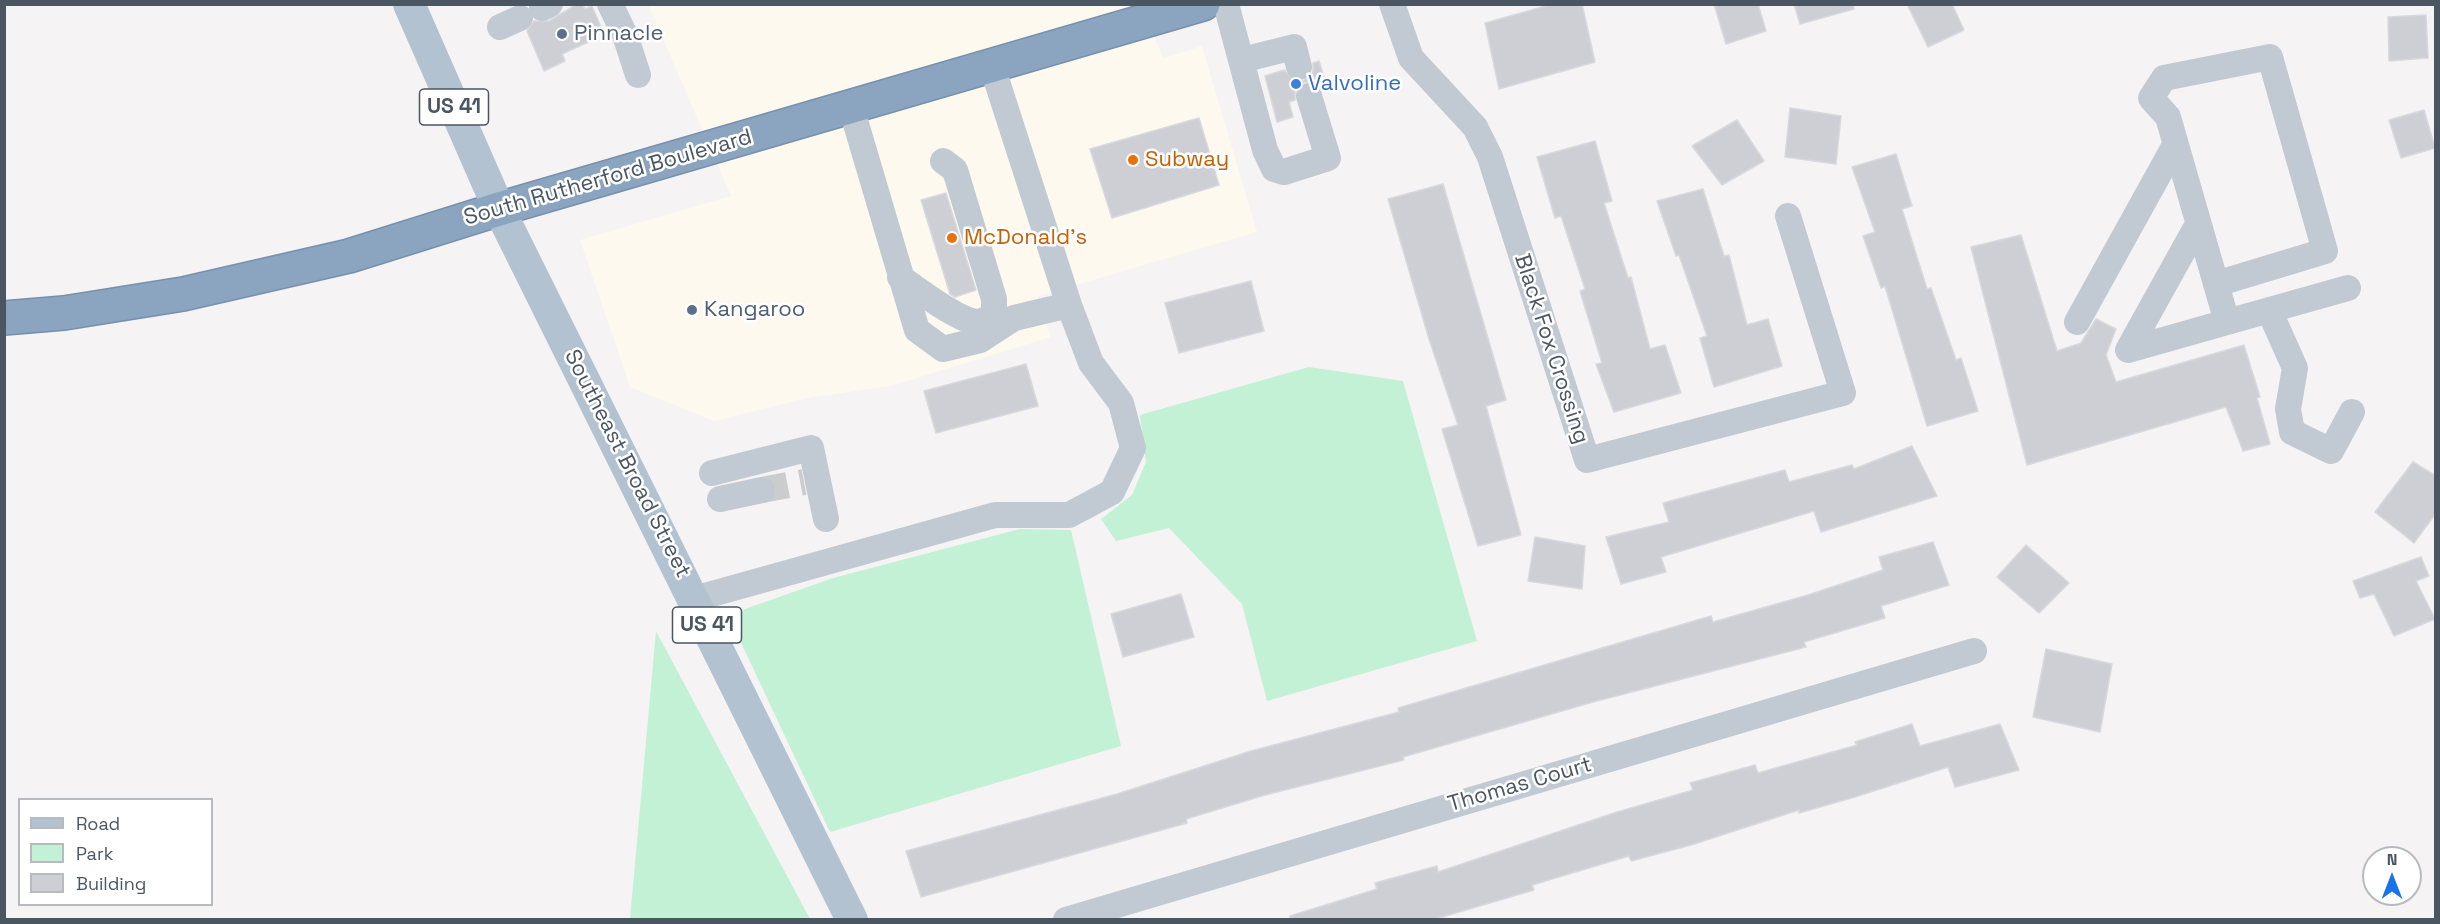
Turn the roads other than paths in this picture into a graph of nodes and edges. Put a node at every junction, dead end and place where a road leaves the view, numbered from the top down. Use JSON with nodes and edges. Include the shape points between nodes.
{"nodes":[{"id":1,"x":409,"y":4,"type":"edge"},
{"id":2,"x":610,"y":4,"type":"edge"},
{"id":3,"x":1203,"y":4,"type":"edge"},
{"id":4,"x":1226,"y":4,"type":"edge"},
{"id":5,"x":1392,"y":4,"type":"edge"},
{"id":6,"x":1242,"y":60,"type":"junction"},
{"id":7,"x":993,"y":66,"type":"junction"},
{"id":8,"x":1299,"y":67,"type":"dead end"},
{"id":9,"x":638,"y":75,"type":"dead end"},
{"id":10,"x":1309,"y":96,"type":"dead end"},
{"id":11,"x":851,"y":107,"type":"junction"},
{"id":12,"x":2175,"y":145,"type":"junction"},
{"id":13,"x":943,"y":161,"type":"dead end"},
{"id":14,"x":499,"y":209,"type":"junction"},
{"id":15,"x":1788,"y":216,"type":"dead end"},
{"id":16,"x":2198,"y":224,"type":"junction"},
{"id":17,"x":902,"y":283,"type":"junction"},
{"id":18,"x":2216,"y":285,"type":"junction"},
{"id":19,"x":2348,"y":288,"type":"dead end"},
{"id":20,"x":1069,"y":305,"type":"junction"},
{"id":21,"x":2269,"y":310,"type":"junction"},
{"id":22,"x":4,"y":318,"type":"edge"},
{"id":23,"x":2077,"y":322,"type":"dead end"},
{"id":24,"x":2227,"y":322,"type":"junction"},
{"id":25,"x":2352,"y":412,"type":"dead end"},
{"id":26,"x":712,"y":472,"type":"dead end"},
{"id":27,"x":762,"y":490,"type":"tunnel mouth"},
{"id":28,"x":720,"y":499,"type":"dead end"},
{"id":29,"x":826,"y":519,"type":"dead end"},
{"id":30,"x":694,"y":599,"type":"junction"},
{"id":31,"x":1974,"y":651,"type":"dead end"},
{"id":32,"x":852,"y":920,"type":"edge"},
{"id":33,"x":1066,"y":920,"type":"edge"}],
"edges":[{"from":1,"to":14,"type":"main road","name":"Southeast Broad Street","number":"US 41"},
{"from":2,"to":9,"type":"street"},
{"from":3,"to":7,"type":"highway","name":"South Rutherford Boulevard"},
{"from":4,"to":6,"type":"street"},
{"from":5,"to":15,"type":"street","name":"Black Fox Crossing","via":[[1411,58],[1475,127],[1490,157],[1587,460],[1843,393]]},
{"from":6,"to":8,"type":"street","via":[[1294,46]]},
{"from":6,"to":10,"type":"street","via":[[1265,150],[1274,169],[1284,172],[1328,158]]},
{"from":7,"to":11,"type":"highway","name":"South Rutherford Boulevard"},
{"from":7,"to":20,"type":"street"},
{"from":11,"to":14,"type":"highway","name":"South Rutherford Boulevard"},
{"from":11,"to":17,"type":"street","via":[[879,177]]},
{"from":12,"to":16,"type":"street"},
{"from":12,"to":18,"type":"street","via":[[2168,117],[2151,98],[2164,78],[2270,57],[2325,251]]},
{"from":12,"to":23,"type":"street"},
{"from":13,"to":17,"type":"street","via":[[955,170],[994,299],[994,314],[976,322]]},
{"from":14,"to":22,"type":"highway","name":"South Rutherford Boulevard","via":[[350,256],[183,294],[64,313]]},
{"from":14,"to":30,"type":"main road","name":"Southeast Broad Street","number":"US 41"},
{"from":16,"to":18,"type":"street"},
{"from":16,"to":24,"type":"street","via":[[2128,350]]},
{"from":17,"to":20,"type":"street","via":[[917,330],[943,349],[980,340],[1010,314]]},
{"from":18,"to":24,"type":"street"},
{"from":19,"to":21,"type":"street"},
{"from":20,"to":30,"type":"street","via":[[1091,363],[1121,403],[1133,448],[1112,492],[1069,515],[995,515]]},
{"from":21,"to":24,"type":"street"},
{"from":21,"to":25,"type":"street","via":[[2295,368],[2288,409],[2292,432],[2331,451]]},
{"from":26,"to":29,"type":"street","via":[[811,448],[811,480]]},
{"from":27,"to":28,"type":"street"},
{"from":30,"to":32,"type":"main road","name":"Southeast Broad Street","number":"US 41"},
{"from":31,"to":33,"type":"street","name":"Thomas Court"}]}
